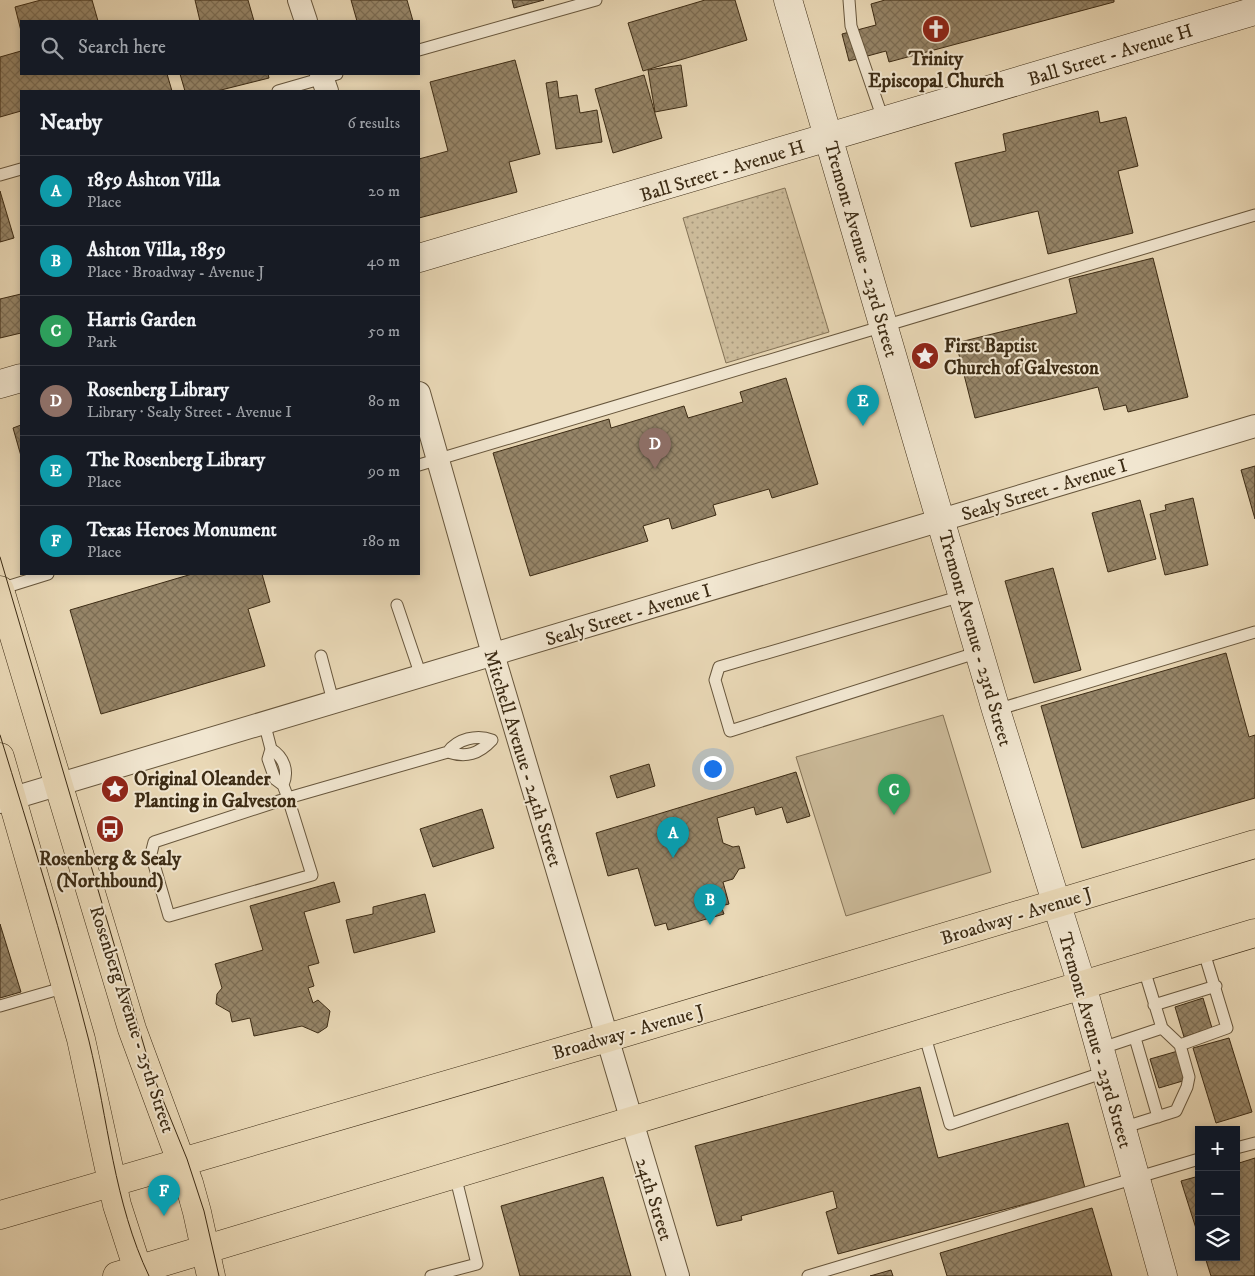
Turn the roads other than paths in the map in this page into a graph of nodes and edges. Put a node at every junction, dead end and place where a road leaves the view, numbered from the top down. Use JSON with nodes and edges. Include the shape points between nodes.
{"nodes":[{"id":1,"x":300,"y":0,"type":"edge"},
{"id":2,"x":596,"y":0,"type":"edge"},
{"id":3,"x":788,"y":0,"type":"edge"},
{"id":4,"x":849,"y":0,"type":"edge"},
{"id":5,"x":1255,"y":11,"type":"edge"},
{"id":6,"x":306,"y":20,"type":"edge"},
{"id":7,"x":420,"y":50,"type":"edge"},
{"id":8,"x":327,"y":79,"type":"edge"},
{"id":9,"x":282,"y":90,"type":"edge"},
{"id":10,"x":884,"y":122,"type":"junction"},
{"id":11,"x":829,"y":138,"type":"junction"},
{"id":12,"x":20,"y":168,"type":"edge"},
{"id":13,"x":0,"y":175,"type":"edge"},
{"id":14,"x":1255,"y":215,"type":"edge"},
{"id":15,"x":420,"y":258,"type":"edge"},
{"id":16,"x":884,"y":326,"type":"junction"},
{"id":17,"x":20,"y":378,"type":"edge"},
{"id":18,"x":0,"y":384,"type":"edge"},
{"id":19,"x":420,"y":402,"type":"edge"},
{"id":20,"x":1255,"y":426,"type":"edge"},
{"id":21,"x":428,"y":462,"type":"edge"},
{"id":22,"x":941,"y":520,"type":"junction"},
{"id":23,"x":45,"y":575,"type":"edge"},
{"id":24,"x":0,"y":589,"type":"edge"},
{"id":25,"x":962,"y":596,"type":"junction"},
{"id":26,"x":397,"y":605,"type":"dead end"},
{"id":27,"x":1255,"y":632,"type":"edge"},
{"id":28,"x":979,"y":652,"type":"junction"},
{"id":29,"x":493,"y":654,"type":"junction"},
{"id":30,"x":321,"y":656,"type":"dead end"},
{"id":31,"x":421,"y":676,"type":"junction"},
{"id":32,"x":333,"y":701,"type":"junction"},
{"id":33,"x":996,"y":710,"type":"junction"},
{"id":34,"x":264,"y":722,"type":"junction"},
{"id":35,"x":504,"y":735,"type":"junction"},
{"id":36,"x":0,"y":757,"type":"edge"},
{"id":37,"x":58,"y":783,"type":"junction"},
{"id":38,"x":288,"y":798,"type":"junction"},
{"id":39,"x":6,"y":800,"type":"edge"},
{"id":40,"x":1255,"y":844,"type":"edge"},
{"id":41,"x":1057,"y":903,"type":"junction"},
{"id":42,"x":1255,"y":933,"type":"edge"},
{"id":43,"x":1203,"y":949,"type":"junction"},
{"id":44,"x":1143,"y":966,"type":"junction"},
{"id":45,"x":1082,"y":985,"type":"junction"},
{"id":46,"x":66,"y":986,"type":"junction"},
{"id":47,"x":1216,"y":986,"type":"junction"},
{"id":48,"x":1154,"y":1005,"type":"junction"},
{"id":49,"x":0,"y":1006,"type":"edge"},
{"id":50,"x":1162,"y":1028,"type":"junction"},
{"id":51,"x":924,"y":1033,"type":"junction"},
{"id":52,"x":607,"y":1038,"type":"junction"},
{"id":53,"x":1135,"y":1038,"type":"junction"},
{"id":54,"x":1180,"y":1045,"type":"junction"},
{"id":55,"x":1102,"y":1061,"type":"junction"},
{"id":56,"x":1158,"y":1116,"type":"junction"},
{"id":57,"x":632,"y":1122,"type":"junction"},
{"id":58,"x":1120,"y":1128,"type":"junction"},
{"id":59,"x":1255,"y":1143,"type":"edge"},
{"id":60,"x":1240,"y":1147,"type":"edge"},
{"id":61,"x":180,"y":1160,"type":"junction"},
{"id":62,"x":1195,"y":1161,"type":"edge"},
{"id":63,"x":455,"y":1175,"type":"junction"},
{"id":64,"x":1134,"y":1179,"type":"junction"},
{"id":65,"x":111,"y":1181,"type":"junction"},
{"id":66,"x":0,"y":1214,"type":"edge"},
{"id":67,"x":205,"y":1250,"type":"junction"},
{"id":68,"x":477,"y":1264,"type":"junction"},
{"id":69,"x":131,"y":1274,"type":"edge"},
{"id":70,"x":211,"y":1276,"type":"edge"},
{"id":71,"x":432,"y":1276,"type":"edge"},
{"id":72,"x":481,"y":1276,"type":"edge"},
{"id":73,"x":678,"y":1276,"type":"edge"},
{"id":74,"x":808,"y":1276,"type":"edge"},
{"id":75,"x":1163,"y":1276,"type":"edge"}],
"edges":[{"from":1,"to":6,"type":"street"},
{"from":2,"to":7,"type":"lane"},
{"from":3,"to":11,"type":"street","name":"Tremont Avenue - 23rd Street"},
{"from":4,"to":10,"type":"lane","via":[[851,26]]},
{"from":5,"to":10,"type":"street","name":"Ball Street - Avenue H"},
{"from":8,"to":9,"type":"lane"},
{"from":10,"to":11,"type":"street","name":"Ball Street - Avenue H"},
{"from":11,"to":15,"type":"street","name":"Ball Street - Avenue H"},
{"from":11,"to":16,"type":"street","name":"Tremont Avenue - 23rd Street"},
{"from":12,"to":13,"type":"lane"},
{"from":14,"to":16,"type":"lane"},
{"from":16,"to":21,"type":"lane"},
{"from":16,"to":22,"type":"street","name":"Tremont Avenue - 23rd Street"},
{"from":17,"to":18,"type":"street"},
{"from":19,"to":21,"type":"street","name":"Mitchell Avenue - 24th Street"},
{"from":20,"to":22,"type":"street","name":"Sealy Street - Avenue I"},
{"from":21,"to":29,"type":"street","name":"Mitchell Avenue - 24th Street"},
{"from":22,"to":25,"type":"street","name":"Tremont Avenue - 23rd Street"},
{"from":22,"to":29,"type":"street","name":"Sealy Street - Avenue I"},
{"from":23,"to":24,"type":"lane"},
{"from":24,"to":37,"type":"main road","name":"Rosenberg Avenue - 25th Street"},
{"from":25,"to":28,"type":"street","name":"Tremont Avenue - 23rd Street"},
{"from":25,"to":28,"type":"lane","via":[[719,667],[715,680],[730,731]]},
{"from":26,"to":31,"type":"lane"},
{"from":27,"to":33,"type":"lane"},
{"from":28,"to":33,"type":"street","name":"Tremont Avenue - 23rd Street"},
{"from":29,"to":31,"type":"street","name":"Sealy Street - Avenue I"},
{"from":29,"to":35,"type":"street","name":"Mitchell Avenue - 24th Street"},
{"from":30,"to":32,"type":"lane"},
{"from":31,"to":32,"type":"street","name":"Sealy Street - Avenue I"},
{"from":32,"to":34,"type":"street","name":"Sealy Street - Avenue I"},
{"from":33,"to":41,"type":"street","name":"Tremont Avenue - 23rd Street"},
{"from":34,"to":37,"type":"street","name":"Sealy Street - Avenue I"},
{"from":34,"to":38,"type":"lane","via":[[272,749],[280,754],[287,775],[283,785]]},
{"from":35,"to":38,"type":"lane","via":[[483,750],[462,757],[448,752]]},
{"from":35,"to":52,"type":"street","name":"Mitchell Avenue - 24th Street"},
{"from":36,"to":39,"type":"main road"},
{"from":37,"to":39,"type":"street","name":"Sealy Street - Avenue I"},
{"from":37,"to":61,"type":"main road","name":"Rosenberg Avenue - 25th Street","via":[[132,1029]]},
{"from":38,"to":38,"type":"lane","via":[[154,842],[151,854],[169,916],[312,875]]},
{"from":39,"to":46,"type":"main road"},
{"from":40,"to":41,"type":"main road","name":"Broadway - Avenue J"},
{"from":41,"to":45,"type":"street","name":"Tremont Avenue - 23rd Street"},
{"from":41,"to":52,"type":"main road","name":"Broadway - Avenue J"},
{"from":42,"to":43,"type":"main road"},
{"from":43,"to":44,"type":"main road"},
{"from":43,"to":47,"type":"lane"},
{"from":44,"to":45,"type":"main road"},
{"from":44,"to":48,"type":"lane"},
{"from":45,"to":51,"type":"main road"},
{"from":45,"to":55,"type":"street","name":"Tremont Avenue - 23rd Street"},
{"from":46,"to":49,"type":"lane"},
{"from":46,"to":65,"type":"main road","via":[[93,1084]]},
{"from":47,"to":48,"type":"lane"},
{"from":47,"to":54,"type":"lane","via":[[1227,1028]]},
{"from":48,"to":50,"type":"lane"},
{"from":50,"to":53,"type":"lane"},
{"from":50,"to":54,"type":"lane"},
{"from":51,"to":55,"type":"lane","via":[[950,1124]]},
{"from":51,"to":57,"type":"main road"},
{"from":52,"to":57,"type":"street","name":"Mitchell Avenue - 24th Street"},
{"from":52,"to":61,"type":"main road","name":"Broadway - Avenue J"},
{"from":53,"to":55,"type":"lane"},
{"from":53,"to":56,"type":"lane"},
{"from":54,"to":56,"type":"lane","via":[[1189,1077],[1187,1087],[1176,1111]]},
{"from":55,"to":58,"type":"street","name":"Tremont Avenue - 23rd Street"},
{"from":56,"to":58,"type":"lane"},
{"from":57,"to":63,"type":"main road"},
{"from":57,"to":73,"type":"street","name":"24th Street"},
{"from":58,"to":64,"type":"street","name":"Tremont Avenue - 23rd Street"},
{"from":59,"to":60,"type":"lane"},
{"from":61,"to":65,"type":"main road","name":"Broadway - Avenue J"},
{"from":61,"to":67,"type":"main road","name":"Rosenberg Avenue - 25th Street"},
{"from":62,"to":64,"type":"lane"},
{"from":63,"to":67,"type":"main road"},
{"from":63,"to":68,"type":"lane"},
{"from":64,"to":74,"type":"lane"},
{"from":64,"to":75,"type":"street","name":"Tremont Avenue - 23rd Street"},
{"from":65,"to":66,"type":"main road","name":"Broadway - Avenue J"},
{"from":65,"to":69,"type":"main road"},
{"from":67,"to":69,"type":"main road"},
{"from":67,"to":70,"type":"main road","name":"Rosenberg Avenue - 25th Street"},
{"from":68,"to":71,"type":"lane"},
{"from":68,"to":72,"type":"lane"}]}
